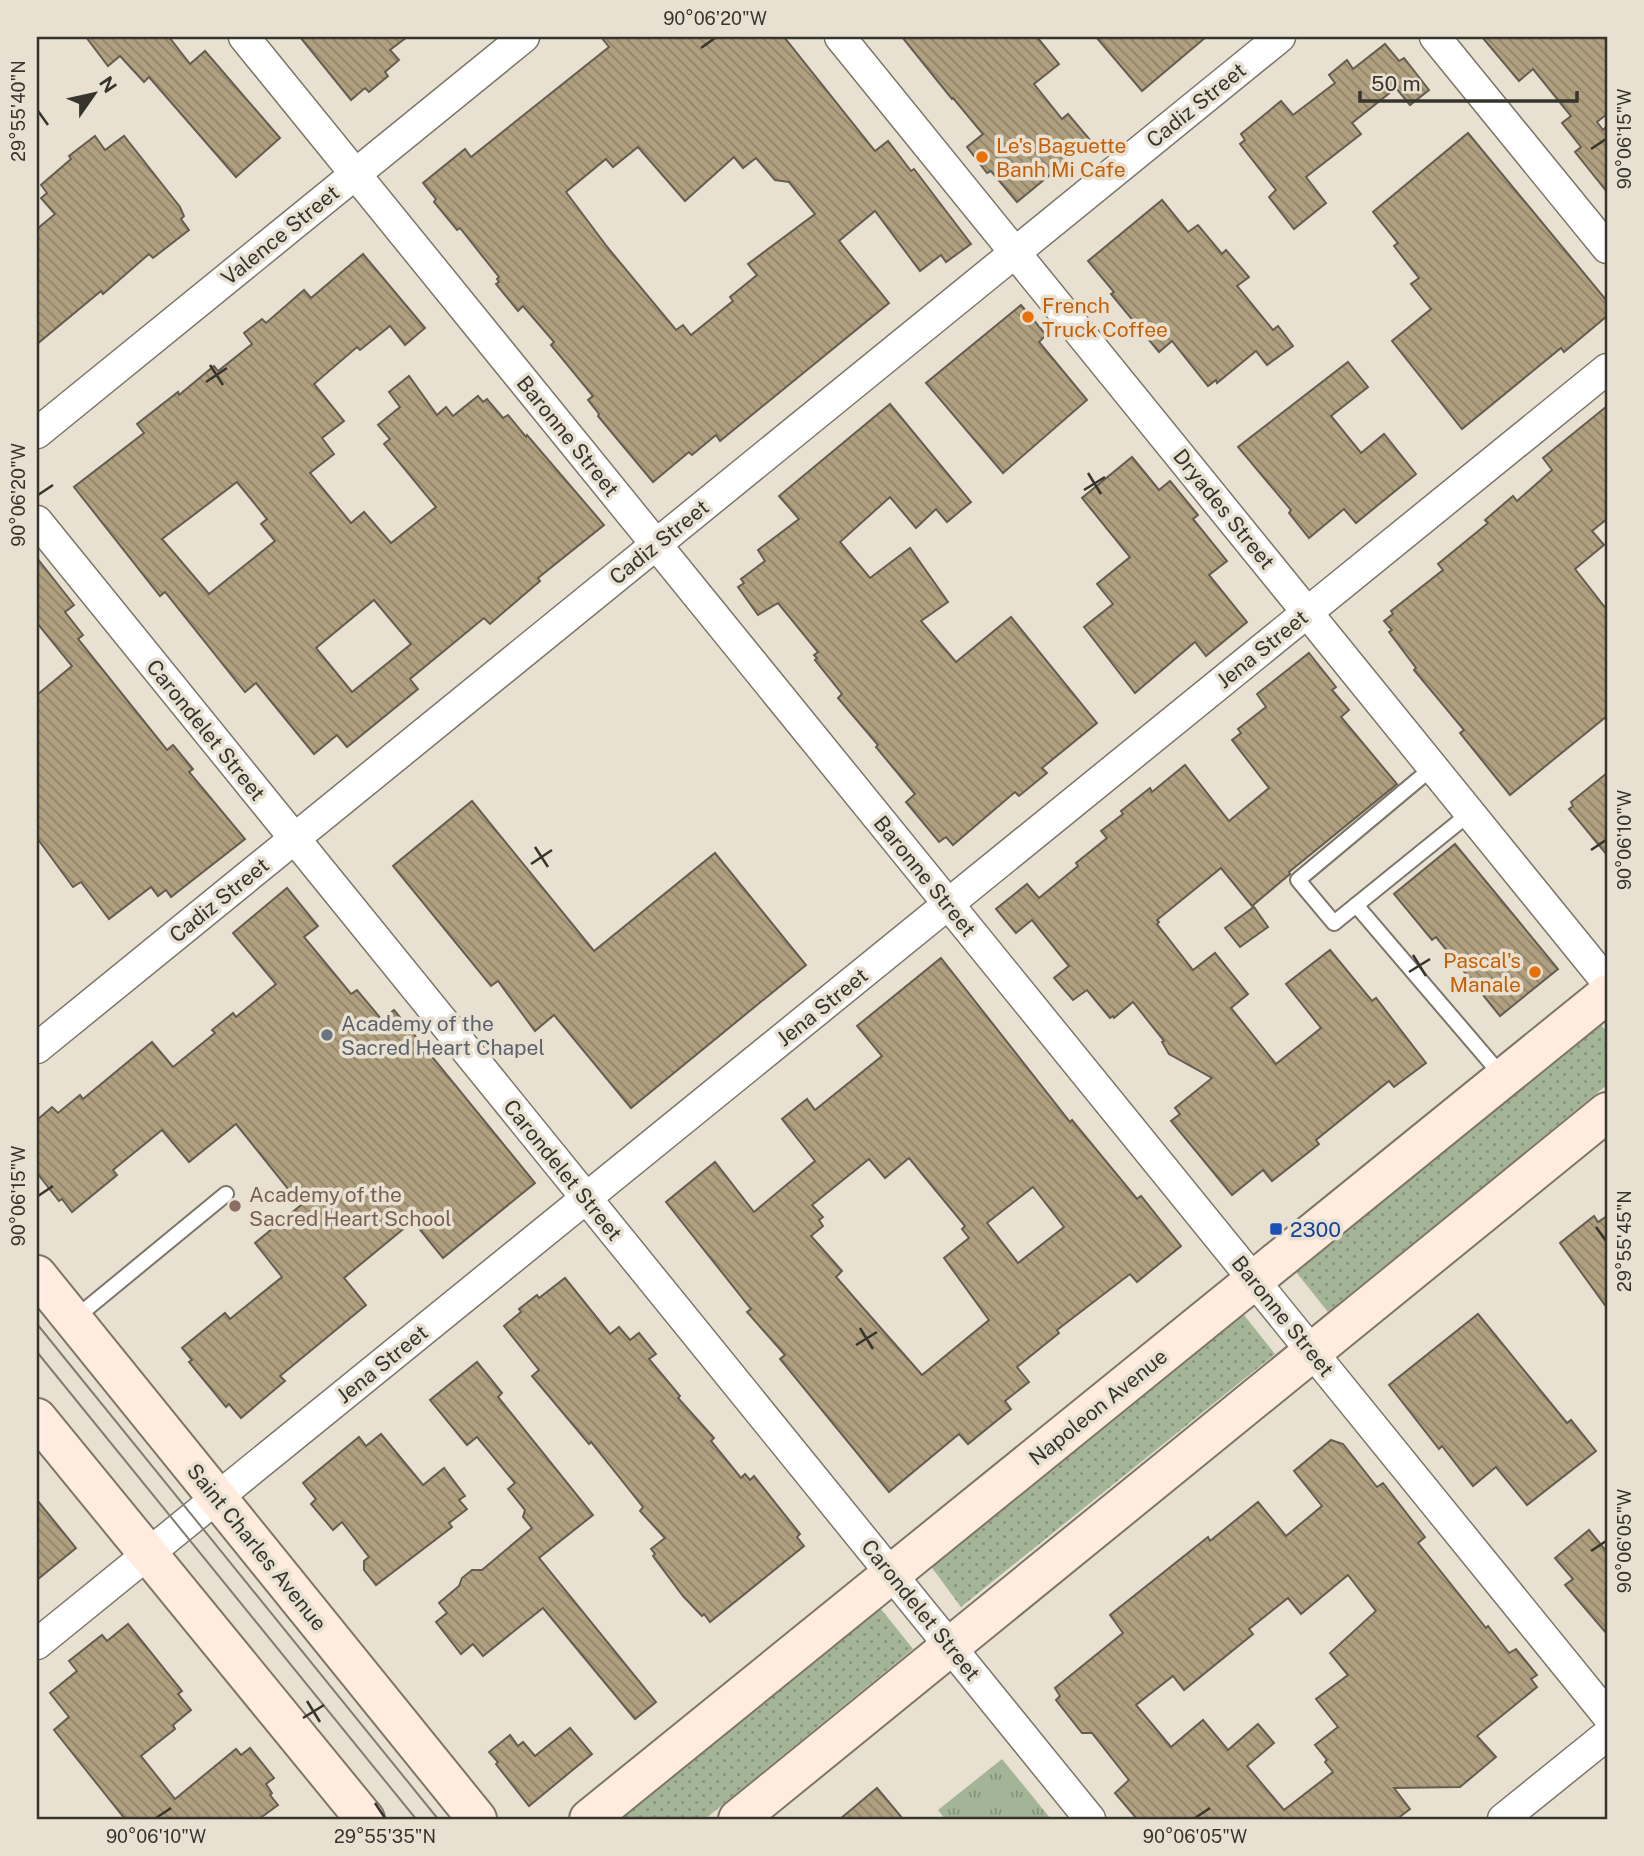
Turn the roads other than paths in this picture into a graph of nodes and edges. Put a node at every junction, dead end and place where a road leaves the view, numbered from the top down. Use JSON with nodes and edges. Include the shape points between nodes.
{"nodes":[{"id":1,"x":244,"y":37,"type":"edge"},
{"id":2,"x":524,"y":37,"type":"edge"},
{"id":3,"x":840,"y":37,"type":"edge"},
{"id":4,"x":1280,"y":37,"type":"edge"},
{"id":5,"x":1436,"y":37,"type":"edge"},
{"id":6,"x":355,"y":174,"type":"junction"},
{"id":7,"x":1607,"y":248,"type":"edge"},
{"id":8,"x":1015,"y":253,"type":"junction"},
{"id":9,"x":1607,"y":369,"type":"edge"},
{"id":10,"x":37,"y":433,"type":"edge"},
{"id":11,"x":37,"y":521,"type":"edge"},
{"id":12,"x":656,"y":545,"type":"junction"},
{"id":13,"x":1307,"y":612,"type":"junction"},
{"id":14,"x":1433,"y":768,"type":"junction"},
{"id":15,"x":1470,"y":813,"type":"junction"},
{"id":16,"x":294,"y":839,"type":"junction"},
{"id":17,"x":948,"y":904,"type":"junction"},
{"id":18,"x":1356,"y":905,"type":"junction"},
{"id":19,"x":1607,"y":982,"type":"edge"},
{"id":20,"x":1607,"y":994,"type":"edge"},
{"id":21,"x":37,"y":1048,"type":"edge"},
{"id":22,"x":1503,"y":1078,"type":"junction"},
{"id":23,"x":1607,"y":1112,"type":"edge"},
{"id":24,"x":226,"y":1194,"type":"dead end"},
{"id":25,"x":586,"y":1198,"type":"junction"},
{"id":26,"x":37,"y":1275,"type":"edge"},
{"id":27,"x":1254,"y":1280,"type":"junction"},
{"id":28,"x":73,"y":1320,"type":"junction"},
{"id":29,"x":1312,"y":1352,"type":"junction"},
{"id":30,"x":37,"y":1418,"type":"edge"},
{"id":31,"x":217,"y":1498,"type":"junction"},
{"id":32,"x":148,"y":1554,"type":"junction"},
{"id":33,"x":891,"y":1574,"type":"junction"},
{"id":34,"x":37,"y":1644,"type":"edge"},
{"id":35,"x":950,"y":1647,"type":"junction"},
{"id":36,"x":1607,"y":1715,"type":"edge"},
{"id":37,"x":1607,"y":1735,"type":"edge"},
{"id":38,"x":365,"y":1819,"type":"edge"},
{"id":39,"x":477,"y":1819,"type":"edge"},
{"id":40,"x":589,"y":1819,"type":"edge"},
{"id":41,"x":737,"y":1819,"type":"edge"},
{"id":42,"x":1090,"y":1819,"type":"edge"},
{"id":43,"x":1503,"y":1819,"type":"edge"}],
"edges":[{"from":1,"to":6,"type":"street","name":"Baronne Street"},
{"from":2,"to":6,"type":"street","name":"Valence Street"},
{"from":3,"to":8,"type":"street","name":"Dryades Street"},
{"from":4,"to":8,"type":"street","name":"Cadiz Street"},
{"from":5,"to":7,"type":"street"},
{"from":6,"to":10,"type":"street","name":"Valence Street"},
{"from":6,"to":12,"type":"street","name":"Baronne Street"},
{"from":8,"to":12,"type":"street","name":"Cadiz Street"},
{"from":8,"to":13,"type":"street","name":"Dryades Street"},
{"from":9,"to":13,"type":"street","name":"Jena Street"},
{"from":11,"to":16,"type":"street","name":"Carondelet Street"},
{"from":12,"to":16,"type":"street","name":"Cadiz Street"},
{"from":12,"to":17,"type":"street","name":"Baronne Street"},
{"from":13,"to":14,"type":"street","name":"Dryades Street"},
{"from":13,"to":17,"type":"street","name":"Jena Street"},
{"from":14,"to":15,"type":"street","name":"Dryades Street"},
{"from":14,"to":18,"type":"lane","via":[[1298,880],[1334,923]]},
{"from":15,"to":18,"type":"lane"},
{"from":15,"to":19,"type":"street","name":"Dryades Street"},
{"from":16,"to":21,"type":"street","name":"Cadiz Street"},
{"from":16,"to":25,"type":"street","name":"Carondelet Street"},
{"from":17,"to":25,"type":"street","name":"Jena Street"},
{"from":17,"to":27,"type":"street","name":"Baronne Street"},
{"from":18,"to":22,"type":"lane"},
{"from":20,"to":22,"type":"main road","name":"Napoleon Avenue"},
{"from":22,"to":27,"type":"main road","name":"Napoleon Avenue"},
{"from":23,"to":29,"type":"main road"},
{"from":24,"to":28,"type":"lane"},
{"from":25,"to":31,"type":"street","name":"Jena Street"},
{"from":25,"to":33,"type":"street","name":"Carondelet Street"},
{"from":26,"to":28,"type":"main road","name":"Saint Charles Avenue"},
{"from":27,"to":29,"type":"street","name":"Baronne Street"},
{"from":27,"to":33,"type":"main road","name":"Napoleon Avenue"},
{"from":28,"to":31,"type":"main road","name":"Saint Charles Avenue"},
{"from":29,"to":35,"type":"main road"},
{"from":29,"to":36,"type":"street","name":"Baronne Street"},
{"from":30,"to":32,"type":"main road"},
{"from":31,"to":32,"type":"street","name":"Jena Street"},
{"from":31,"to":39,"type":"main road","name":"Saint Charles Avenue"},
{"from":32,"to":34,"type":"street","name":"Jena Street"},
{"from":32,"to":38,"type":"main road"},
{"from":33,"to":35,"type":"street","name":"Carondelet Street"},
{"from":33,"to":40,"type":"main road","name":"Napoleon Avenue"},
{"from":35,"to":41,"type":"main road"},
{"from":35,"to":42,"type":"street","name":"Carondelet Street"},
{"from":37,"to":43,"type":"street"}]}
